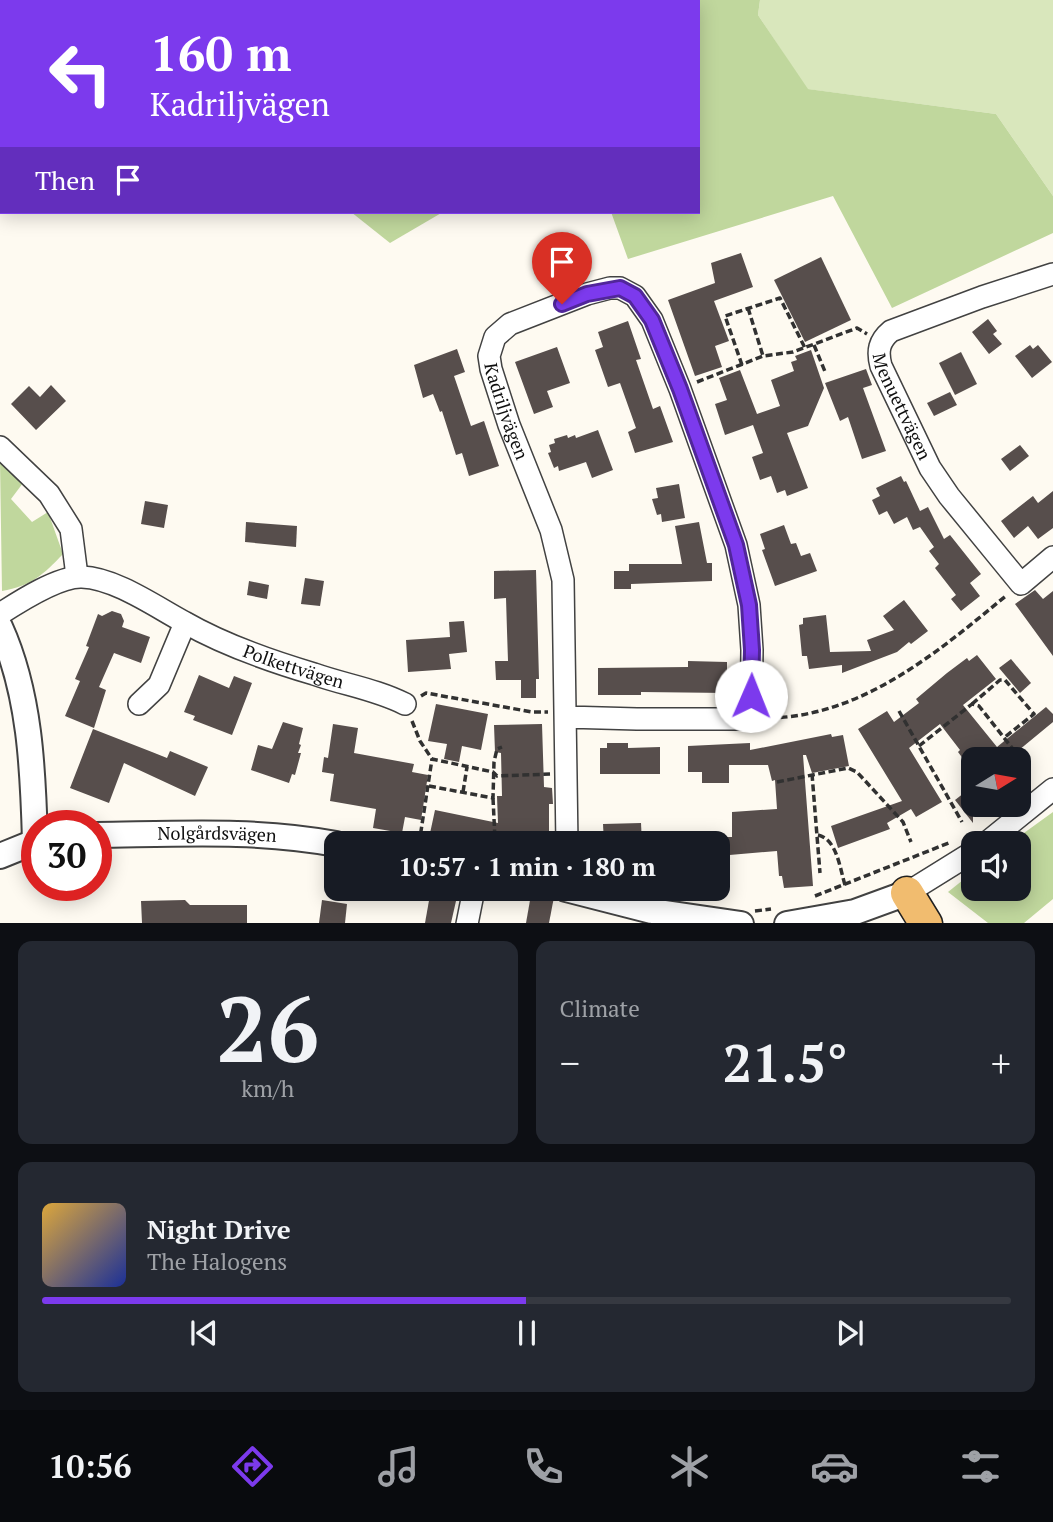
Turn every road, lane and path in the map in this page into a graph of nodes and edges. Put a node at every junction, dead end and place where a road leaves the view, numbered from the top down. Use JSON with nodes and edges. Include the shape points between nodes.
{"nodes":[{"id":1,"x":1053,"y":274,"type":"edge"},
{"id":2,"x":748,"y":309,"type":"junction"},
{"id":3,"x":881,"y":342,"type":"junction"},
{"id":4,"x":814,"y":345,"type":"junction"},
{"id":5,"x":805,"y":348,"type":"junction"},
{"id":6,"x":764,"y":356,"type":"junction"},
{"id":7,"x":741,"y":365,"type":"junction"},
{"id":8,"x":826,"y":374,"type":"dead end"},
{"id":9,"x":680,"y":389,"type":"junction"},
{"id":10,"x":0,"y":447,"type":"edge"},
{"id":11,"x":1053,"y":558,"type":"edge"},
{"id":12,"x":77,"y":576,"type":"junction"},
{"id":13,"x":1021,"y":584,"type":"junction"},
{"id":14,"x":0,"y":614,"type":"edge"},
{"id":15,"x":185,"y":623,"type":"junction"},
{"id":16,"x":0,"y":627,"type":"edge"},
{"id":17,"x":139,"y":704,"type":"dead end"},
{"id":18,"x":405,"y":704,"type":"junction"},
{"id":19,"x":972,"y":704,"type":"junction"},
{"id":20,"x":899,"y":711,"type":"dead end"},
{"id":21,"x":566,"y":716,"type":"junction"},
{"id":22,"x":751,"y":719,"type":"junction"},
{"id":23,"x":1004,"y":738,"type":"junction"},
{"id":24,"x":919,"y":746,"type":"junction"},
{"id":25,"x":502,"y":747,"type":"dead end"},
{"id":26,"x":1011,"y":747,"type":"edge"},
{"id":27,"x":432,"y":759,"type":"junction"},
{"id":28,"x":467,"y":767,"type":"junction"},
{"id":29,"x":493,"y":772,"type":"junction"},
{"id":30,"x":566,"y":773,"type":"junction"},
{"id":31,"x":812,"y":774,"type":"junction"},
{"id":32,"x":777,"y":782,"type":"dead end"},
{"id":33,"x":429,"y":786,"type":"junction"},
{"id":34,"x":1053,"y":789,"type":"edge"},
{"id":35,"x":463,"y":792,"type":"junction"},
{"id":36,"x":494,"y":798,"type":"junction"},
{"id":37,"x":33,"y":810,"type":"edge"},
{"id":38,"x":962,"y":821,"type":"dead end"},
{"id":39,"x":421,"y":831,"type":"edge"},
{"id":40,"x":495,"y":831,"type":"edge"},
{"id":41,"x":567,"y":831,"type":"edge"},
{"id":42,"x":1001,"y":831,"type":"edge"},
{"id":43,"x":112,"y":835,"type":"edge"},
{"id":44,"x":817,"y":835,"type":"junction"},
{"id":45,"x":324,"y":842,"type":"edge"},
{"id":46,"x":911,"y":842,"type":"dead end"},
{"id":47,"x":21,"y":847,"type":"edge"},
{"id":48,"x":961,"y":847,"type":"edge"},
{"id":49,"x":961,"y":849,"type":"edge"},
{"id":50,"x":0,"y":856,"type":"edge"},
{"id":51,"x":820,"y":873,"type":"dead end"},
{"id":52,"x":845,"y":885,"type":"junction"},
{"id":53,"x":907,"y":893,"type":"junction"},
{"id":54,"x":808,"y":899,"type":"dead end"},
{"id":55,"x":472,"y":901,"type":"edge"},
{"id":56,"x":602,"y":901,"type":"edge"},
{"id":57,"x":780,"y":916,"type":"edge"},
{"id":58,"x":650,"y":917,"type":"edge"},
{"id":59,"x":746,"y":917,"type":"edge"},
{"id":60,"x":467,"y":923,"type":"edge"},
{"id":61,"x":926,"y":923,"type":"edge"}],
"edges":[{"from":1,"to":3,"type":"street","name":"Menuettvägen","via":[[891,331]]},
{"from":2,"to":5,"type":"path","via":[[780,298]]},
{"from":2,"to":6,"type":"path"},
{"from":2,"to":7,"type":"path","via":[[725,316]]},
{"from":3,"to":4,"type":"path","via":[[857,328]]},
{"from":3,"to":13,"type":"street","name":"Menuettvägen","via":[[881,366],[930,467]]},
{"from":4,"to":5,"type":"path"},
{"from":4,"to":8,"type":"path"},
{"from":5,"to":6,"type":"path"},
{"from":6,"to":7,"type":"path"},
{"from":7,"to":9,"type":"path"},
{"from":9,"to":21,"type":"street","name":"Kadriljvägen","via":[[643,304],[620,288],[587,294],[510,324],[491,346],[491,369],[551,530],[564,580]]},
{"from":9,"to":22,"type":"street","name":"Kadriljvägen","via":[[729,522],[745,582],[752,650]]},
{"from":10,"to":12,"type":"street","via":[[49,494],[71,529]]},
{"from":11,"to":13,"type":"street"},
{"from":12,"to":14,"type":"street"},
{"from":12,"to":15,"type":"street","name":"Polkettvägen","via":[[135,594]]},
{"from":13,"to":22,"type":"path","via":[[931,656],[884,685],[831,708]]},
{"from":15,"to":17,"type":"street","via":[[159,685]]},
{"from":15,"to":18,"type":"street","name":"Polkettvägen","via":[[264,658],[378,691]]},
{"from":16,"to":37,"type":"street","via":[[19,679]]},
{"from":18,"to":21,"type":"path","via":[[426,693]]},
{"from":18,"to":27,"type":"path"},
{"from":19,"to":23,"type":"path","via":[[979,706]]},
{"from":19,"to":23,"type":"path","via":[[1006,680],[1034,714]]},
{"from":19,"to":24,"type":"path"},
{"from":20,"to":24,"type":"path"},
{"from":21,"to":22,"type":"street"},
{"from":21,"to":30,"type":"street","name":"Kadriljvägen"},
{"from":23,"to":26,"type":"path"},
{"from":24,"to":38,"type":"path"},
{"from":25,"to":29,"type":"path","via":[[497,749]]},
{"from":27,"to":28,"type":"path"},
{"from":27,"to":33,"type":"path"},
{"from":28,"to":29,"type":"path"},
{"from":28,"to":35,"type":"path"},
{"from":29,"to":30,"type":"path","via":[[497,776]]},
{"from":29,"to":36,"type":"path"},
{"from":30,"to":41,"type":"street","name":"Kadriljvägen"},
{"from":31,"to":32,"type":"path"},
{"from":31,"to":44,"type":"path"},
{"from":31,"to":46,"type":"path","via":[[848,768],[857,772],[903,822]]},
{"from":33,"to":35,"type":"path"},
{"from":33,"to":39,"type":"path"},
{"from":34,"to":42,"type":"street"},
{"from":35,"to":36,"type":"path"},
{"from":36,"to":40,"type":"path"},
{"from":43,"to":45,"type":"street","name":"Nolgårdsvägen","via":[[227,833]]},
{"from":44,"to":51,"type":"path"},
{"from":44,"to":52,"type":"path","via":[[831,842]]},
{"from":47,"to":50,"type":"street"},
{"from":48,"to":52,"type":"path"},
{"from":49,"to":53,"type":"street"},
{"from":52,"to":54,"type":"path"},
{"from":53,"to":57,"type":"street","via":[[855,912]]},
{"from":53,"to":61,"type":"main road"},
{"from":55,"to":60,"type":"street"},
{"from":56,"to":58,"type":"street"},
{"from":57,"to":59,"type":"path"},
{"from":58,"to":59,"type":"street"}]}
